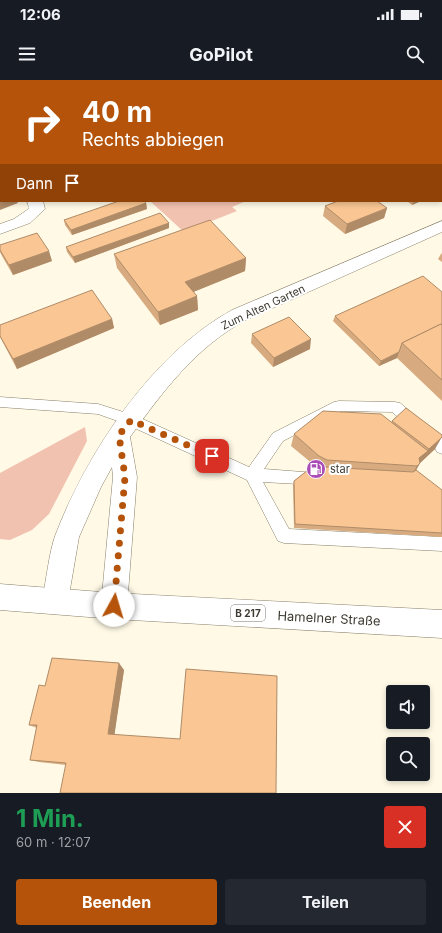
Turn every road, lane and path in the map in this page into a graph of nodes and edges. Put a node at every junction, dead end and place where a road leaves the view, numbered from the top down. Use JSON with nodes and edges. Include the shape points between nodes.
{"nodes":[{"id":1,"x":35,"y":202,"type":"edge"},
{"id":2,"x":442,"y":226,"type":"edge"},
{"id":3,"x":0,"y":230,"type":"edge"},
{"id":4,"x":0,"y":402,"type":"edge"},
{"id":5,"x":125,"y":428,"type":"junction"},
{"id":6,"x":442,"y":448,"type":"edge"},
{"id":7,"x":252,"y":475,"type":"junction"},
{"id":8,"x":331,"y":480,"type":"edge"},
{"id":9,"x":442,"y":544,"type":"edge"},
{"id":10,"x":0,"y":597,"type":"edge"},
{"id":11,"x":55,"y":601,"type":"junction"},
{"id":12,"x":114,"y":606,"type":"junction"},
{"id":13,"x":442,"y":624,"type":"edge"}],
"edges":[{"from":1,"to":3,"type":"street","via":[[37,209],[30,217]]},
{"from":2,"to":5,"type":"street","name":"Zum Alten Garten","via":[[219,326],[177,362]]},
{"from":4,"to":5,"type":"lane","via":[[98,409]]},
{"from":5,"to":7,"type":"lane"},
{"from":5,"to":11,"type":"street","name":"Zum Alten Garten","via":[[91,482],[67,537]]},
{"from":5,"to":12,"type":"street","via":[[125,477]]},
{"from":6,"to":7,"type":"lane","via":[[395,407],[339,406],[278,437]]},
{"from":7,"to":8,"type":"lane"},
{"from":7,"to":9,"type":"lane","via":[[284,536]]},
{"from":10,"to":11,"type":"street","name":"Hamelner Straße","number":"B 217"},
{"from":11,"to":12,"type":"street","name":"Hamelner Straße","number":"B 217"},
{"from":12,"to":13,"type":"street","name":"Hamelner Straße","number":"B 217"}]}
